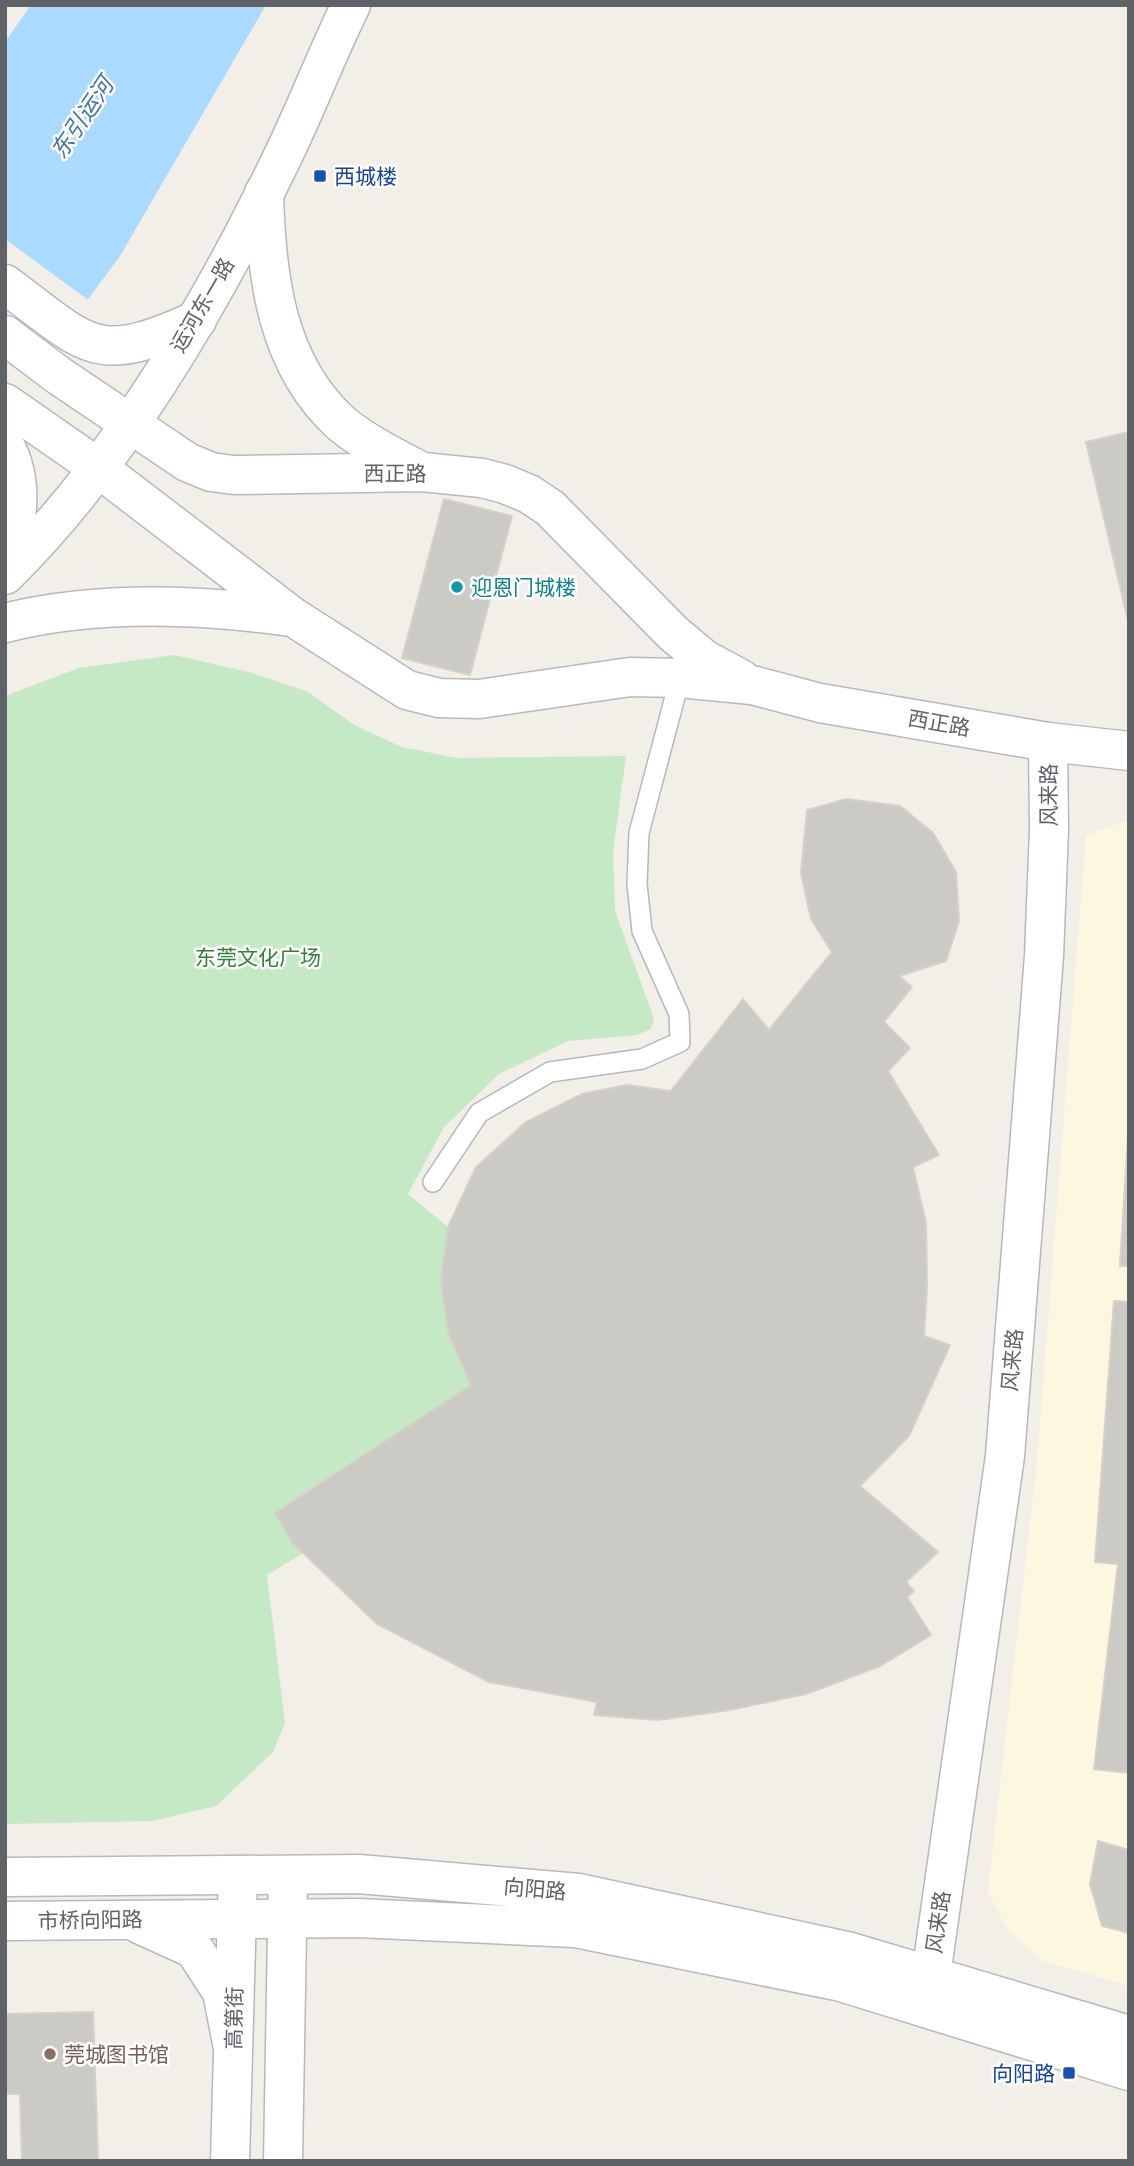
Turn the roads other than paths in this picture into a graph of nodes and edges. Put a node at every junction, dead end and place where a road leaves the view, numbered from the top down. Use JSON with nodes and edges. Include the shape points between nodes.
{"nodes":[{"id":1,"x":351,"y":5,"type":"edge"},
{"id":2,"x":264,"y":193,"type":"junction"},
{"id":3,"x":5,"y":284,"type":"edge"},
{"id":4,"x":197,"y":320,"type":"junction"},
{"id":5,"x":5,"y":335,"type":"edge"},
{"id":6,"x":12,"y":422,"type":"edge"},
{"id":7,"x":128,"y":422,"type":"junction"},
{"id":8,"x":97,"y":467,"type":"junction"},
{"id":9,"x":422,"y":472,"type":"junction"},
{"id":10,"x":7,"y":574,"type":"edge"},
{"id":11,"x":293,"y":617,"type":"junction"},
{"id":12,"x":5,"y":623,"type":"edge"},
{"id":13,"x":680,"y":678,"type":"junction"},
{"id":14,"x":751,"y":685,"type":"junction"},
{"id":15,"x":1048,"y":742,"type":"junction"},
{"id":16,"x":1129,"y":751,"type":"edge"},
{"id":17,"x":433,"y":1182,"type":"dead end"},
{"id":18,"x":238,"y":1874,"type":"junction"},
{"id":19,"x":288,"y":1874,"type":"junction"},
{"id":20,"x":5,"y":1877,"type":"edge"},
{"id":21,"x":176,"y":1919,"type":"joint"},
{"id":22,"x":237,"y":1919,"type":"junction"},
{"id":23,"x":288,"y":1919,"type":"junction"},
{"id":24,"x":131,"y":1920,"type":"junction"},
{"id":25,"x":5,"y":1921,"type":"edge"},
{"id":26,"x":930,"y":1975,"type":"junction"},
{"id":27,"x":1129,"y":2035,"type":"edge"},
{"id":28,"x":233,"y":2048,"type":"junction"},
{"id":29,"x":1129,"y":2071,"type":"edge"},
{"id":30,"x":230,"y":2161,"type":"edge"},
{"id":31,"x":283,"y":2161,"type":"edge"}],
"edges":[{"from":1,"to":2,"type":"main road","name":"运河东一路"},
{"from":2,"to":4,"type":"main road","name":"运河东一路"},
{"from":2,"to":9,"type":"main road","via":[[266,256],[274,303],[282,333],[298,364],[318,397],[343,424]]},
{"from":3,"to":4,"type":"main road","via":[[83,341],[105,347],[146,343]]},
{"from":4,"to":7,"type":"main road","name":"运河东一路"},
{"from":5,"to":7,"type":"main road","name":"西正路"},
{"from":6,"to":8,"type":"main road","name":"西正路"},
{"from":6,"to":10,"type":"main road","via":[[18,494]]},
{"from":7,"to":8,"type":"main road","name":"运河东一路"},
{"from":7,"to":9,"type":"main road","name":"西正路","via":[[187,462],[234,475]]},
{"from":8,"to":10,"type":"main road","name":"运河东一路","via":[[49,530]]},
{"from":8,"to":11,"type":"main road","name":"西正路"},
{"from":9,"to":14,"type":"main road","name":"西正路","via":[[482,478],[528,494],[568,526],[673,634],[704,659]]},
{"from":11,"to":12,"type":"main road","via":[[186,606],[92,611]]},
{"from":11,"to":13,"type":"main road","name":"西正路","via":[[407,690],[439,698],[480,699],[630,677]]},
{"from":13,"to":14,"type":"main road","name":"西正路"},
{"from":13,"to":17,"type":"lane","via":[[639,834],[638,884],[642,931],[679,1014],[680,1042],[642,1059],[550,1072],[480,1112]]},
{"from":14,"to":15,"type":"main road","name":"西正路","via":[[820,703]]},
{"from":15,"to":16,"type":"main road","name":"西正路"},
{"from":15,"to":26,"type":"main road","name":"风来路","via":[[1044,956],[1005,1456]]},
{"from":18,"to":19,"type":"main road","name":"向阳路"},
{"from":18,"to":20,"type":"main road","name":"向阳路"},
{"from":18,"to":22,"type":"main road","name":"高第街"},
{"from":19,"to":23,"type":"main road"},
{"from":19,"to":26,"type":"main road","name":"向阳路","via":[[359,1874],[579,1893],[847,1951]]},
{"from":21,"to":22,"type":"main road","name":"向阳路"},
{"from":21,"to":24,"type":"main road","name":"市桥向阳路"},
{"from":22,"to":23,"type":"main road","name":"向阳路"},
{"from":22,"to":28,"type":"main road","name":"高第街"},
{"from":23,"to":29,"type":"main road","name":"向阳路","via":[[575,1928],[841,1982]]},
{"from":23,"to":31,"type":"main road"},
{"from":24,"to":25,"type":"main road","name":"市桥向阳路"},
{"from":24,"to":28,"type":"main road","via":[[194,1949],[222,1992]]},
{"from":26,"to":27,"type":"main road","name":"向阳路"},
{"from":28,"to":30,"type":"main road","name":"高第街"}]}
